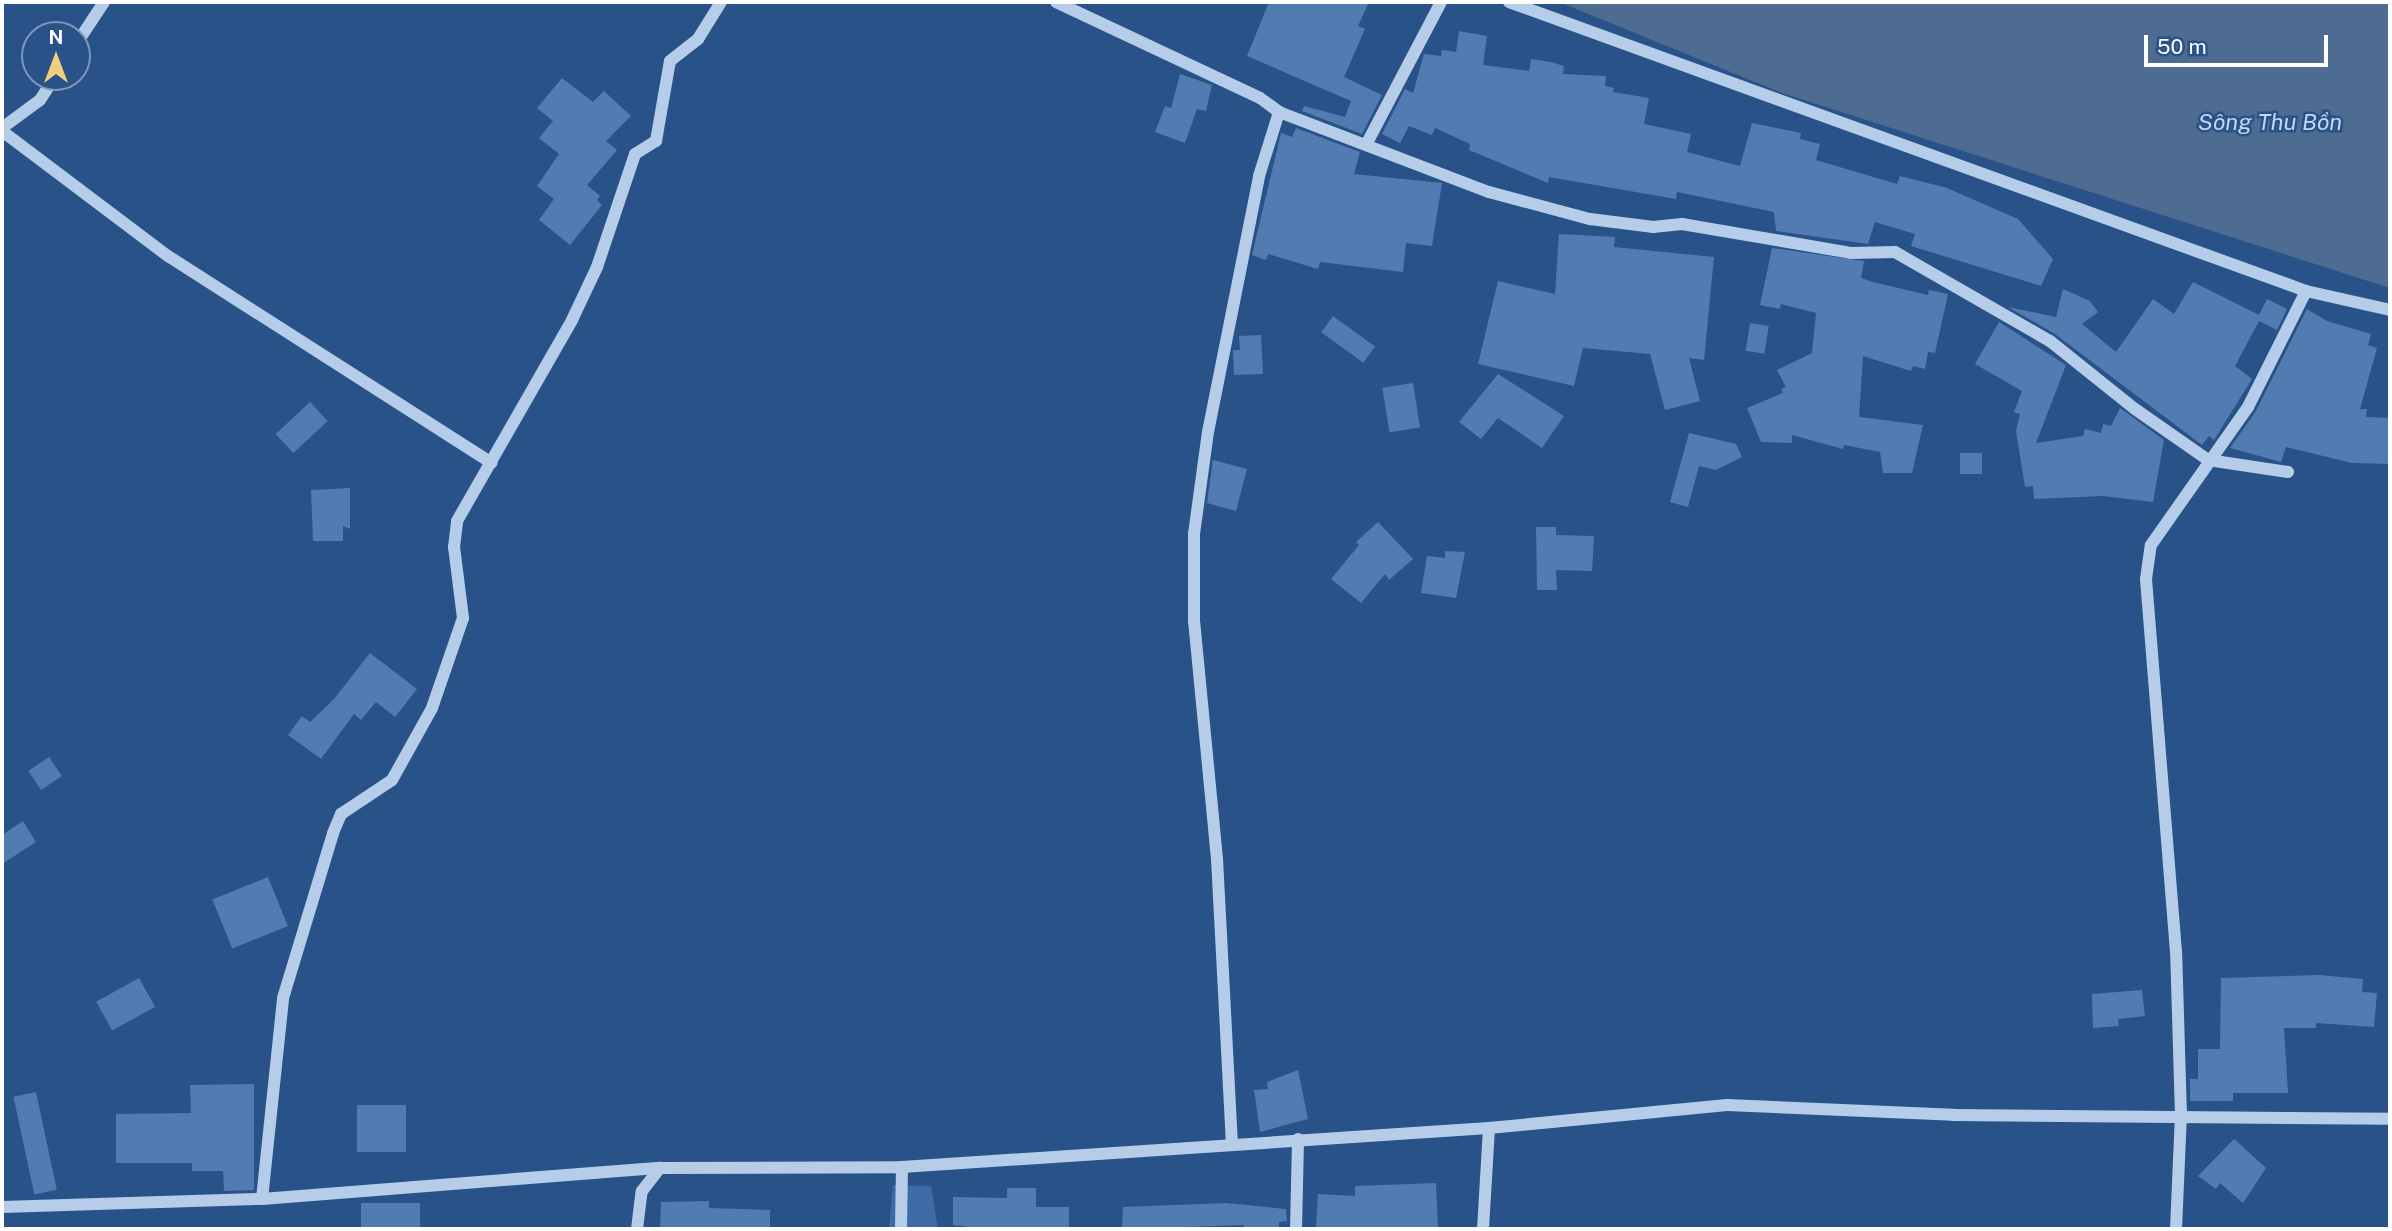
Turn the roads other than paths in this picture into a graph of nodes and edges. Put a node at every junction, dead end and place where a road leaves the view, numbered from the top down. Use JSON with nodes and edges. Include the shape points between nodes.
{"nodes":[{"id":1,"x":104,"y":2,"type":"edge"},
{"id":2,"x":721,"y":2,"type":"edge"},
{"id":3,"x":1056,"y":2,"type":"edge"},
{"id":4,"x":1441,"y":2,"type":"edge"},
{"id":5,"x":1508,"y":2,"type":"edge"},
{"id":6,"x":91,"y":22,"type":"edge"},
{"id":7,"x":46,"y":91,"type":"edge"},
{"id":8,"x":1279,"y":112,"type":"junction"},
{"id":9,"x":3,"y":124,"type":"edge"},
{"id":10,"x":1367,"y":143,"type":"junction"},
{"id":11,"x":2306,"y":291,"type":"junction"},
{"id":12,"x":2390,"y":310,"type":"edge"},
{"id":13,"x":2208,"y":460,"type":"junction"},
{"id":14,"x":492,"y":463,"type":"junction"},
{"id":15,"x":2288,"y":472,"type":"dead end"},
{"id":16,"x":2181,"y":1116,"type":"junction"},
{"id":17,"x":2390,"y":1119,"type":"edge"},
{"id":18,"x":1489,"y":1128,"type":"junction"},
{"id":19,"x":1298,"y":1139,"type":"junction"},
{"id":20,"x":1232,"y":1145,"type":"junction"},
{"id":21,"x":902,"y":1167,"type":"junction"},
{"id":22,"x":660,"y":1168,"type":"junction"},
{"id":23,"x":262,"y":1199,"type":"junction"},
{"id":24,"x":2,"y":1207,"type":"edge"},
{"id":25,"x":637,"y":1229,"type":"edge"},
{"id":26,"x":901,"y":1229,"type":"edge"},
{"id":27,"x":1296,"y":1229,"type":"edge"},
{"id":28,"x":1483,"y":1229,"type":"edge"},
{"id":29,"x":2176,"y":1229,"type":"edge"}],
"edges":[{"from":1,"to":6,"type":"street"},
{"from":2,"to":14,"type":"street","via":[[698,39],[670,61],[656,141],[635,154],[597,267]]},
{"from":3,"to":8,"type":"street","via":[[1260,97]]},
{"from":4,"to":10,"type":"street"},
{"from":5,"to":11,"type":"street"},
{"from":7,"to":9,"type":"street","via":[[40,100]]},
{"from":8,"to":10,"type":"street"},
{"from":8,"to":20,"type":"street","via":[[1256,190],[1208,432],[1194,534],[1194,622],[1217,859]]},
{"from":9,"to":14,"type":"street","via":[[168,256]]},
{"from":10,"to":13,"type":"street","via":[[1489,191],[1590,219],[1653,227],[1682,223],[1851,253],[1895,252],[2050,341],[2135,410]]},
{"from":11,"to":12,"type":"street"},
{"from":11,"to":13,"type":"street","via":[[2248,407]]},
{"from":13,"to":15,"type":"street"},
{"from":13,"to":16,"type":"street","via":[[2151,545],[2146,579],[2176,952]]},
{"from":14,"to":23,"type":"street","via":[[454,534],[463,618],[432,708],[392,780],[341,814],[333,833],[283,998]]},
{"from":16,"to":17,"type":"street"},
{"from":16,"to":18,"type":"street","via":[[1953,1115],[1727,1105]]},
{"from":16,"to":29,"type":"street"},
{"from":18,"to":19,"type":"street"},
{"from":18,"to":28,"type":"street"},
{"from":19,"to":20,"type":"street"},
{"from":19,"to":27,"type":"street"},
{"from":20,"to":21,"type":"street"},
{"from":21,"to":22,"type":"street"},
{"from":21,"to":26,"type":"street"},
{"from":22,"to":23,"type":"street"},
{"from":22,"to":25,"type":"street","via":[[642,1191]]},
{"from":23,"to":24,"type":"street"}]}
